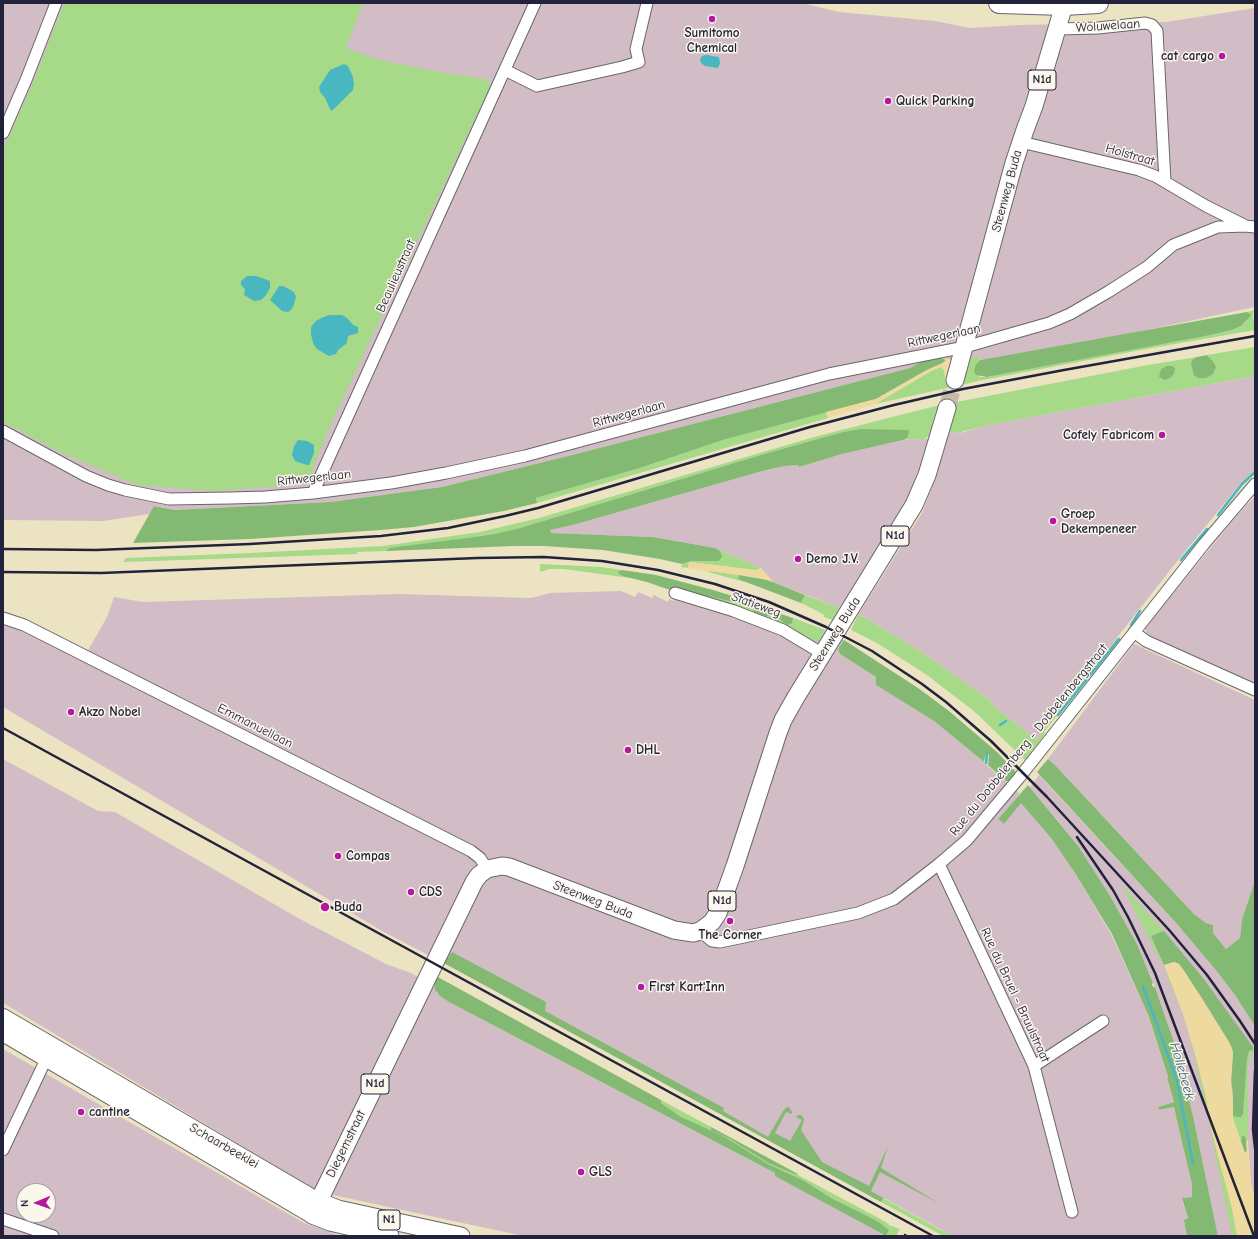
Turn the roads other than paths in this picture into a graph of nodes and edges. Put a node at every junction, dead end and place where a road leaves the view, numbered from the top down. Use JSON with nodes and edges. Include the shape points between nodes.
{"nodes":[{"id":1,"x":56,"y":3,"type":"edge"},
{"id":2,"x":536,"y":3,"type":"edge"},
{"id":3,"x":647,"y":3,"type":"edge"},
{"id":4,"x":999,"y":3,"type":"edge"},
{"id":5,"x":1098,"y":3,"type":"edge"},
{"id":6,"x":1065,"y":4,"type":"edge"},
{"id":7,"x":1056,"y":29,"type":"junction"},
{"id":8,"x":505,"y":70,"type":"junction"},
{"id":9,"x":3,"y":133,"type":"edge"},
{"id":10,"x":1021,"y":142,"type":"junction"},
{"id":11,"x":1165,"y":182,"type":"junction"},
{"id":12,"x":1250,"y":226,"type":"edge"},
{"id":13,"x":965,"y":347,"type":"junction"},
{"id":14,"x":955,"y":380,"type":"tunnel mouth"},
{"id":15,"x":947,"y":408,"type":"tunnel mouth"},
{"id":16,"x":3,"y":431,"type":"edge"},
{"id":17,"x":1255,"y":484,"type":"edge"},
{"id":18,"x":314,"y":493,"type":"junction"},
{"id":19,"x":675,"y":593,"type":"dead end"},
{"id":20,"x":3,"y":618,"type":"edge"},
{"id":21,"x":1134,"y":632,"type":"junction"},
{"id":22,"x":823,"y":654,"type":"junction"},
{"id":23,"x":1255,"y":690,"type":"edge"},
{"id":24,"x":939,"y":864,"type":"junction"},
{"id":25,"x":487,"y":869,"type":"junction"},
{"id":26,"x":700,"y":931,"type":"junction"},
{"id":27,"x":3,"y":1017,"type":"edge"},
{"id":28,"x":1103,"y":1020,"type":"dead end"},
{"id":29,"x":3,"y":1033,"type":"edge"},
{"id":30,"x":49,"y":1052,"type":"junction"},
{"id":31,"x":1034,"y":1066,"type":"junction"},
{"id":32,"x":3,"y":1150,"type":"edge"},
{"id":33,"x":315,"y":1208,"type":"junction"},
{"id":34,"x":1072,"y":1212,"type":"dead end"},
{"id":35,"x":3,"y":1219,"type":"edge"},
{"id":36,"x":53,"y":1236,"type":"edge"},
{"id":37,"x":390,"y":1236,"type":"edge"},
{"id":38,"x":461,"y":1236,"type":"edge"}],
"edges":[{"from":1,"to":9,"type":"street"},
{"from":2,"to":8,"type":"street","name":"Beaulieustraat"},
{"from":3,"to":8,"type":"street","via":[[636,49],[639,62],[537,86]]},
{"from":4,"to":6,"type":"highway","name":"Woluwelaan"},
{"from":5,"to":6,"type":"highway","name":"Woluwelaan"},
{"from":6,"to":7,"type":"main road","name":"Steenweg Buda","number":"N1d"},
{"from":7,"to":10,"type":"main road","name":"Steenweg Buda","number":"N1d"},
{"from":7,"to":11,"type":"street","name":"Woluwelaan","via":[[1145,23],[1152,25],[1157,31]]},
{"from":8,"to":18,"type":"street","name":"Beaulieustraat"},
{"from":10,"to":11,"type":"street","name":"Holstraat","via":[[1139,170]]},
{"from":10,"to":13,"type":"main road","name":"Steenweg Buda","number":"N1d"},
{"from":11,"to":12,"type":"street","name":"Holstraat","via":[[1206,206]]},
{"from":12,"to":13,"type":"street","name":"Rittwegerlaan","via":[[1218,227],[1173,245],[1148,267],[1070,314],[1049,323]]},
{"from":13,"to":14,"type":"main road","name":"Steenweg Buda","number":"N1d"},
{"from":13,"to":18,"type":"street","name":"Rittwegerlaan","via":[[829,374],[525,456],[391,483]]},
{"from":15,"to":22,"type":"main road","name":"Steenweg Buda","number":"N1d","via":[[927,476],[917,499]]},
{"from":16,"to":18,"type":"street","name":"Rittwegerlaan","via":[[86,476],[108,485],[148,495],[169,499],[193,499]]},
{"from":17,"to":21,"type":"street","name":"Rue du Dobbelenberg - Dobbelenbergstraat"},
{"from":19,"to":22,"type":"street","name":"Statieweg","via":[[778,628]]},
{"from":20,"to":25,"type":"street","name":"Emmanuellaan","via":[[24,625],[472,851]]},
{"from":21,"to":23,"type":"street","via":[[1146,641]]},
{"from":21,"to":24,"type":"street","name":"Rue du Dobbelenberg - Dobbelenbergstraat","via":[[977,829]]},
{"from":22,"to":26,"type":"main road","name":"Steenweg Buda","number":"N1d","via":[[796,697],[778,733],[735,866],[715,918]]},
{"from":24,"to":26,"type":"street","name":"Rue du Dobbelenberg - Dobbelenbergstraat","via":[[894,899],[858,912],[720,942],[712,941]]},
{"from":24,"to":31,"type":"street","name":"Rue du Bruel - Bruulstraat"},
{"from":25,"to":26,"type":"main road","name":"Steenweg Buda","via":[[509,867],[674,930],[688,933]]},
{"from":25,"to":33,"type":"main road","name":"Diegemstraat","number":"N1d","via":[[474,882]]},
{"from":27,"to":30,"type":"main road","name":"Schaarbeeklei","number":"N1"},
{"from":28,"to":31,"type":"street"},
{"from":29,"to":30,"type":"main road","name":"Schaarbeeklei","number":"N1"},
{"from":30,"to":32,"type":"street"},
{"from":30,"to":33,"type":"main road","name":"Schaarbeeklei","number":"N1"},
{"from":31,"to":34,"type":"street","name":"Rue du Bruel - Bruulstraat"},
{"from":33,"to":37,"type":"main road","name":"Schaarbeeklei","number":"N1","via":[[330,1222]]},
{"from":33,"to":38,"type":"main road","name":"Schaarbeeklei","number":"N1","via":[[338,1209]]},
{"from":35,"to":36,"type":"street"}]}
